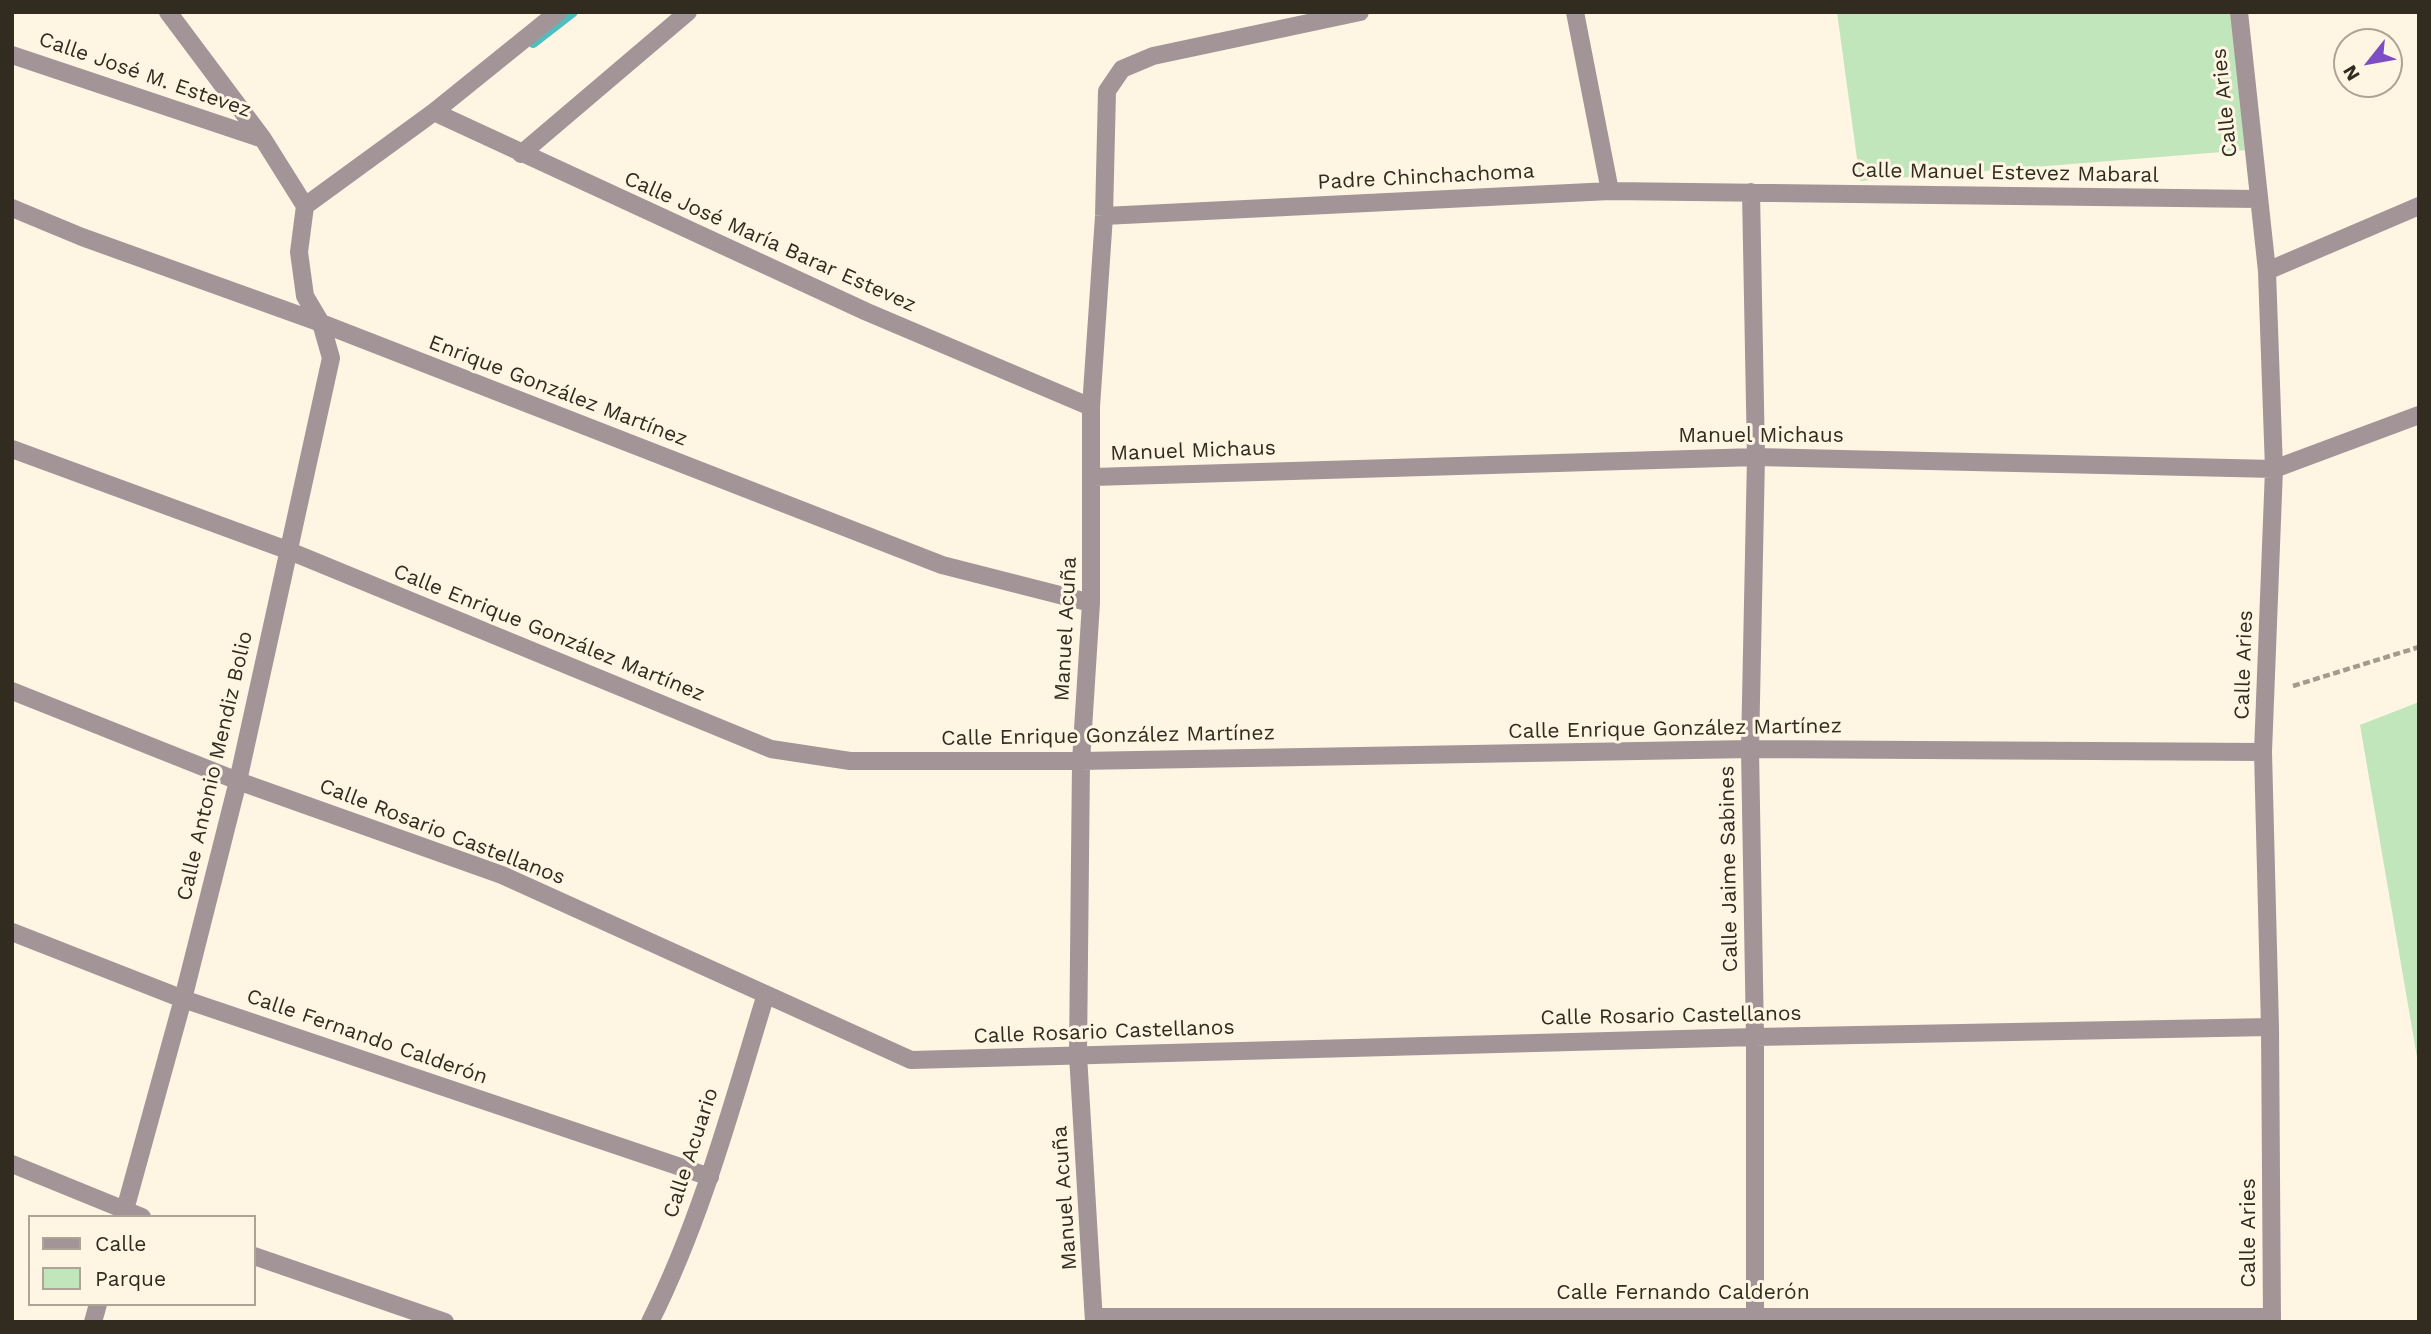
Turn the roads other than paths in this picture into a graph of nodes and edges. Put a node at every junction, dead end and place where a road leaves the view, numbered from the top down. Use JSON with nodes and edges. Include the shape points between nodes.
{"nodes":[{"id":1,"x":558,"y":12,"type":"edge"},
{"id":2,"x":688,"y":12,"type":"edge"},
{"id":3,"x":1360,"y":12,"type":"edge"},
{"id":4,"x":1575,"y":12,"type":"edge"},
{"id":5,"x":2239,"y":12,"type":"edge"},
{"id":6,"x":170,"y":13,"type":"edge"},
{"id":7,"x":12,"y":55,"type":"edge"},
{"id":8,"x":433,"y":112,"type":"junction"},
{"id":9,"x":263,"y":139,"type":"junction"},
{"id":10,"x":521,"y":154,"type":"junction"},
{"id":11,"x":1610,"y":191,"type":"junction"},
{"id":12,"x":1751,"y":192,"type":"junction"},
{"id":13,"x":2258,"y":199,"type":"junction"},
{"id":14,"x":305,"y":206,"type":"junction"},
{"id":15,"x":2419,"y":206,"type":"edge"},
{"id":16,"x":12,"y":208,"type":"edge"},
{"id":17,"x":1104,"y":216,"type":"junction"},
{"id":18,"x":2267,"y":271,"type":"junction"},
{"id":19,"x":321,"y":323,"type":"junction"},
{"id":20,"x":1091,"y":407,"type":"junction"},
{"id":21,"x":2419,"y":415,"type":"edge"},
{"id":22,"x":12,"y":449,"type":"edge"},
{"id":23,"x":1756,"y":457,"type":"junction"},
{"id":24,"x":2274,"y":469,"type":"junction"},
{"id":25,"x":1093,"y":477,"type":"junction"},
{"id":26,"x":287,"y":550,"type":"junction"},
{"id":27,"x":1091,"y":603,"type":"junction"},
{"id":28,"x":12,"y":691,"type":"edge"},
{"id":29,"x":1750,"y":749,"type":"junction"},
{"id":30,"x":2263,"y":752,"type":"junction"},
{"id":31,"x":1082,"y":761,"type":"junction"},
{"id":32,"x":238,"y":781,"type":"junction"},
{"id":33,"x":12,"y":932,"type":"edge"},
{"id":34,"x":766,"y":994,"type":"junction"},
{"id":35,"x":183,"y":999,"type":"junction"},
{"id":36,"x":2270,"y":1027,"type":"junction"},
{"id":37,"x":1755,"y":1037,"type":"junction"},
{"id":38,"x":1079,"y":1055,"type":"junction"},
{"id":39,"x":12,"y":1164,"type":"edge"},
{"id":40,"x":710,"y":1177,"type":"junction"},
{"id":41,"x":130,"y":1215,"type":"edge"},
{"id":42,"x":256,"y":1256,"type":"edge"},
{"id":43,"x":1094,"y":1319,"type":"edge"},
{"id":44,"x":1755,"y":1319,"type":"edge"},
{"id":45,"x":2272,"y":1319,"type":"edge"},
{"id":46,"x":445,"y":1322,"type":"edge"},
{"id":47,"x":650,"y":1322,"type":"edge"}],
"edges":[{"from":1,"to":8,"type":"street"},
{"from":2,"to":10,"type":"street"},
{"from":3,"to":17,"type":"street","name":"Manuel Acuña","via":[[1153,56],[1122,69],[1107,91]]},
{"from":4,"to":11,"type":"street"},
{"from":5,"to":13,"type":"street","name":"Calle Aries"},
{"from":6,"to":9,"type":"street"},
{"from":7,"to":9,"type":"street","name":"Calle José M. Estevez"},
{"from":8,"to":10,"type":"street","name":"Calle José María Barar Estevez"},
{"from":8,"to":14,"type":"street"},
{"from":9,"to":14,"type":"street"},
{"from":10,"to":20,"type":"street","name":"Calle José María Barar Estevez","via":[[867,312]]},
{"from":11,"to":12,"type":"street","name":"Padre Chinchachoma"},
{"from":11,"to":17,"type":"street","name":"Padre Chinchachoma"},
{"from":12,"to":13,"type":"street","name":"Calle Manuel Estevez Mabaral"},
{"from":12,"to":23,"type":"street","name":"Calle Jaime Sabines"},
{"from":13,"to":18,"type":"street","name":"Calle Aries"},
{"from":14,"to":19,"type":"street","name":"Calle Antonio Mendiz Bolio","via":[[299,252],[305,296]]},
{"from":15,"to":18,"type":"street"},
{"from":16,"to":19,"type":"street","name":"Enrique González Martínez"},
{"from":17,"to":20,"type":"street","name":"Manuel Acuña"},
{"from":18,"to":24,"type":"street","name":"Calle Aries"},
{"from":19,"to":26,"type":"street","name":"Calle Antonio Mendiz Bolio","via":[[331,358]]},
{"from":19,"to":27,"type":"street","name":"Enrique González Martínez","via":[[942,565]]},
{"from":20,"to":25,"type":"street","name":"Manuel Acuña"},
{"from":21,"to":24,"type":"street","name":"Manuel Michaus"},
{"from":22,"to":26,"type":"street","name":"Calle Enrique González Martínez"},
{"from":23,"to":24,"type":"street","name":"Manuel Michaus"},
{"from":23,"to":25,"type":"street","name":"Manuel Michaus"},
{"from":23,"to":29,"type":"street","name":"Calle Jaime Sabines"},
{"from":24,"to":30,"type":"street","name":"Calle Aries"},
{"from":25,"to":27,"type":"street","name":"Manuel Acuña"},
{"from":26,"to":31,"type":"street","name":"Calle Enrique González Martínez","via":[[771,749],[850,761]]},
{"from":26,"to":32,"type":"street","name":"Calle Antonio Mendiz Bolio"},
{"from":27,"to":31,"type":"street","name":"Manuel Acuña"},
{"from":28,"to":32,"type":"street","name":"Calle Rosario Castellanos"},
{"from":29,"to":30,"type":"street","name":"Calle Enrique González Martínez"},
{"from":29,"to":31,"type":"street","name":"Calle Enrique González Martínez"},
{"from":29,"to":37,"type":"street","name":"Calle Jaime Sabines"},
{"from":30,"to":36,"type":"street","name":"Calle Aries"},
{"from":31,"to":38,"type":"street","name":"Manuel Acuña"},
{"from":32,"to":34,"type":"street","name":"Calle Rosario Castellanos","via":[[502,875]]},
{"from":32,"to":35,"type":"street","name":"Calle Antonio Mendiz Bolio"},
{"from":33,"to":35,"type":"street","name":"Calle Fernando Calderón"},
{"from":34,"to":38,"type":"street","name":"Calle Rosario Castellanos","via":[[911,1060]]},
{"from":34,"to":40,"type":"street","name":"Calle Acuario"},
{"from":35,"to":40,"type":"street","name":"Calle Fernando Calderón"},
{"from":35,"to":41,"type":"street","name":"Calle Antonio Mendiz Bolio"},
{"from":36,"to":37,"type":"street","name":"Calle Rosario Castellanos"},
{"from":36,"to":45,"type":"street","name":"Calle Aries"},
{"from":37,"to":38,"type":"street","name":"Calle Rosario Castellanos"},
{"from":37,"to":44,"type":"street","name":"Calle Jaime Sabines"},
{"from":38,"to":43,"type":"street","name":"Manuel Acuña"},
{"from":39,"to":41,"type":"street"},
{"from":40,"to":47,"type":"street","name":"Calle Acuario"},
{"from":42,"to":46,"type":"street"},
{"from":43,"to":44,"type":"street","name":"Calle Fernando Calderón"},
{"from":44,"to":45,"type":"street","name":"Calle Fernando Calderón"}]}
